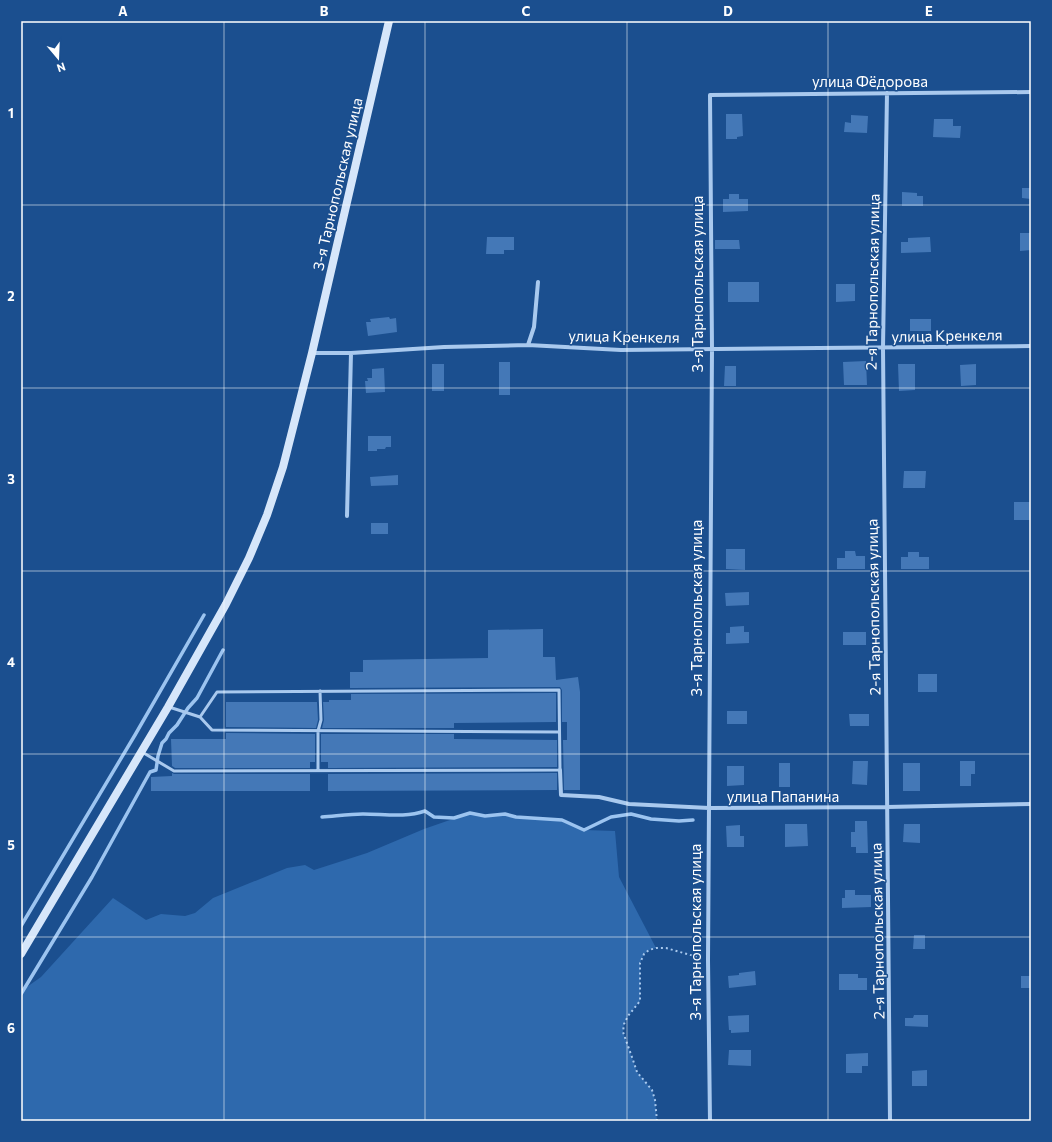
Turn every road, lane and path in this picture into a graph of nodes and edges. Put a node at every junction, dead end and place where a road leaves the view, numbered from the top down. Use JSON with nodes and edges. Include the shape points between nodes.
{"nodes":[{"id":1,"x":389,"y":21,"type":"edge"},
{"id":2,"x":1031,"y":92,"type":"edge"},
{"id":3,"x":887,"y":93,"type":"junction"},
{"id":4,"x":710,"y":95,"type":"joint"},
{"id":5,"x":538,"y":282,"type":"dead end"},
{"id":6,"x":528,"y":345,"type":"junction"},
{"id":7,"x":1031,"y":346,"type":"edge"},
{"id":8,"x":883,"y":348,"type":"junction"},
{"id":9,"x":712,"y":349,"type":"junction"},
{"id":10,"x":312,"y":353,"type":"junction"},
{"id":11,"x":351,"y":353,"type":"junction"},
{"id":12,"x":347,"y":516,"type":"dead end"},
{"id":13,"x":320,"y":691,"type":"junction"},
{"id":14,"x":168,"y":707,"type":"junction"},
{"id":15,"x":200,"y":716,"type":"junction"},
{"id":16,"x":318,"y":731,"type":"junction"},
{"id":17,"x":560,"y":732,"type":"junction"},
{"id":18,"x":141,"y":751,"type":"junction"},
{"id":19,"x":318,"y":770,"type":"junction"},
{"id":20,"x":560,"y":770,"type":"junction"},
{"id":21,"x":1031,"y":804,"type":"edge"},
{"id":22,"x":887,"y":807,"type":"junction"},
{"id":23,"x":709,"y":808,"type":"junction"},
{"id":24,"x":21,"y":954,"type":"edge"},
{"id":25,"x":708,"y":960,"type":"junction"},
{"id":26,"x":890,"y":1120,"type":"dead end"},
{"id":27,"x":657,"y":1121,"type":"edge"},
{"id":28,"x":710,"y":1121,"type":"edge"}],
"edges":[{"from":1,"to":10,"type":"street","name":"3-я Тарнопольская улица"},
{"from":2,"to":3,"type":"street","name":"улица Фёдорова"},
{"from":3,"to":4,"type":"street","name":"улица Фёдорова"},
{"from":3,"to":8,"type":"street","name":"2-я Тарнопольская улица"},
{"from":4,"to":9,"type":"street","name":"3-я Тарнопольская улица"},
{"from":5,"to":6,"type":"street","via":[[534,327]]},
{"from":6,"to":9,"type":"street","name":"улица Кренкеля","via":[[621,350]]},
{"from":6,"to":11,"type":"street","name":"улица Кренкеля"},
{"from":7,"to":8,"type":"street","name":"улица Кренкеля"},
{"from":8,"to":9,"type":"street","name":"улица Кренкеля"},
{"from":8,"to":22,"type":"street","name":"2-я Тарнопольская улица"},
{"from":9,"to":23,"type":"street","name":"3-я Тарнопольская улица"},
{"from":10,"to":11,"type":"street","name":"улица Кренкеля"},
{"from":10,"to":14,"type":"street","name":"3-я Тарнопольская улица","via":[[283,467],[267,515],[226,604]]},
{"from":11,"to":12,"type":"street"},
{"from":13,"to":15,"type":"lane","via":[[217,692]]},
{"from":13,"to":16,"type":"lane","via":[[321,720]]},
{"from":13,"to":17,"type":"lane","via":[[558,690]]},
{"from":14,"to":15,"type":"lane"},
{"from":14,"to":18,"type":"street","name":"3-я Тарнопольская улица"},
{"from":15,"to":16,"type":"lane","via":[[212,730]]},
{"from":16,"to":17,"type":"lane"},
{"from":16,"to":19,"type":"lane"},
{"from":17,"to":20,"type":"lane"},
{"from":18,"to":19,"type":"lane","via":[[174,771]]},
{"from":18,"to":24,"type":"street","name":"3-я Тарнопольская улица"},
{"from":19,"to":20,"type":"lane"},
{"from":20,"to":23,"type":"street","name":"улица Папанина","via":[[561,795],[599,797],[630,804]]},
{"from":21,"to":22,"type":"street","name":"улица Папанина"},
{"from":22,"to":23,"type":"street","name":"улица Папанина"},
{"from":22,"to":26,"type":"street","name":"2-я Тарнопольская улица"},
{"from":23,"to":25,"type":"street","name":"3-я Тарнопольская улица"},
{"from":25,"to":27,"type":"path","via":[[666,948],[656,948],[644,954],[640,963],[640,1001],[628,1016],[623,1032],[638,1072],[652,1090]]},
{"from":25,"to":28,"type":"street","name":"3-я Тарнопольская улица"}]}
